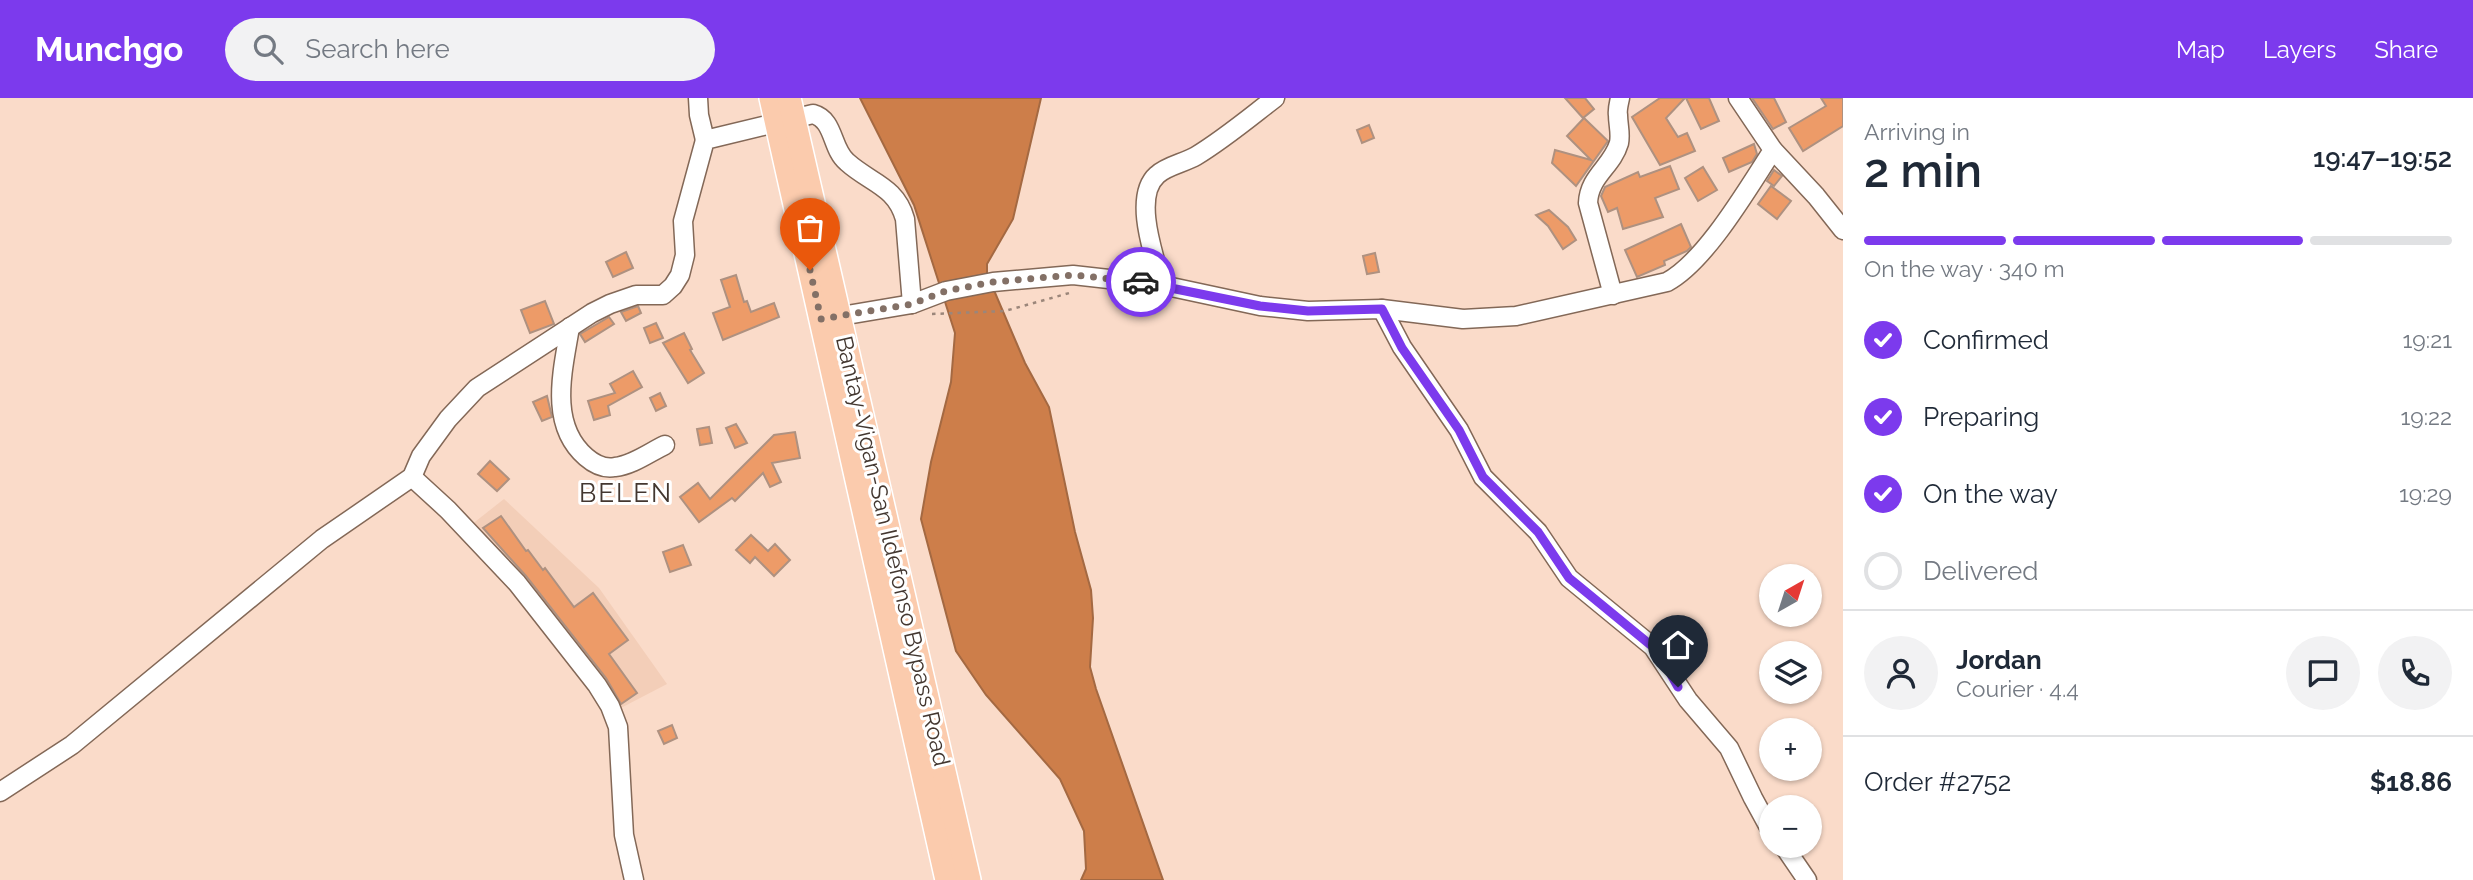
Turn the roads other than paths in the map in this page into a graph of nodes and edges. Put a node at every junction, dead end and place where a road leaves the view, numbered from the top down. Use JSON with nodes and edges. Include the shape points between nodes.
{"nodes":[{"id":1,"x":698,"y":98,"type":"edge"},
{"id":2,"x":771,"y":98,"type":"edge"},
{"id":3,"x":1275,"y":98,"type":"edge"},
{"id":4,"x":1620,"y":98,"type":"edge"},
{"id":5,"x":1738,"y":98,"type":"edge"},
{"id":6,"x":787,"y":114,"type":"edge"},
{"id":7,"x":705,"y":140,"type":"junction"},
{"id":8,"x":1773,"y":150,"type":"junction"},
{"id":9,"x":1843,"y":230,"type":"edge"},
{"id":10,"x":1162,"y":285,"type":"junction"},
{"id":11,"x":1613,"y":295,"type":"junction"},
{"id":12,"x":912,"y":304,"type":"junction"},
{"id":13,"x":1382,"y":309,"type":"junction"},
{"id":14,"x":830,"y":318,"type":"junction"},
{"id":15,"x":570,"y":327,"type":"junction"},
{"id":16,"x":666,"y":445,"type":"dead end"},
{"id":17,"x":412,"y":477,"type":"junction"},
{"id":18,"x":0,"y":793,"type":"edge"},
{"id":19,"x":1759,"y":810,"type":"edge"},
{"id":20,"x":1792,"y":858,"type":"edge"},
{"id":21,"x":634,"y":880,"type":"edge"},
{"id":22,"x":947,"y":880,"type":"edge"},
{"id":23,"x":969,"y":880,"type":"edge"},
{"id":24,"x":1807,"y":880,"type":"edge"}],
"edges":[{"from":1,"to":7,"type":"street"},
{"from":2,"to":6,"type":"main road","name":"Bantay-Vigan-San Ildefonso Bypass Road"},
{"from":3,"to":10,"type":"street","via":[[1214,145],[1156,176],[1147,197],[1145,222]]},
{"from":4,"to":11,"type":"street","via":[[1616,152],[1588,193]]},
{"from":5,"to":8,"type":"street"},
{"from":6,"to":7,"type":"street"},
{"from":6,"to":12,"type":"street","via":[[820,116],[845,161],[902,206]]},
{"from":6,"to":14,"type":"main road","name":"Bantay-Vigan-San Ildefonso Bypass Road"},
{"from":7,"to":15,"type":"street","via":[[683,221],[685,255],[673,286],[663,295],[636,295],[610,304]]},
{"from":8,"to":9,"type":"street"},
{"from":8,"to":11,"type":"street","via":[[1708,243],[1679,276]]},
{"from":10,"to":12,"type":"street","via":[[1073,275],[993,282],[946,291]]},
{"from":10,"to":13,"type":"street","via":[[1308,311]]},
{"from":11,"to":13,"type":"street","via":[[1516,316],[1463,319]]},
{"from":12,"to":14,"type":"street"},
{"from":13,"to":19,"type":"street","via":[[1402,348],[1459,430],[1483,477],[1538,532],[1569,578],[1653,647],[1688,700],[1729,748]]},
{"from":14,"to":22,"type":"main road","name":"Bantay-Vigan-San Ildefonso Bypass Road"},
{"from":14,"to":23,"type":"main road","name":"Bantay-Vigan-San Ildefonso Bypass Road"},
{"from":15,"to":16,"type":"street","via":[[561,401],[573,443],[595,464],[605,467],[625,465]]},
{"from":15,"to":17,"type":"street","via":[[460,404],[421,456]]},
{"from":17,"to":18,"type":"street","via":[[322,539],[72,746]]},
{"from":17,"to":21,"type":"street","via":[[517,583],[610,706],[618,727],[624,835]]},
{"from":20,"to":24,"type":"street"}]}
